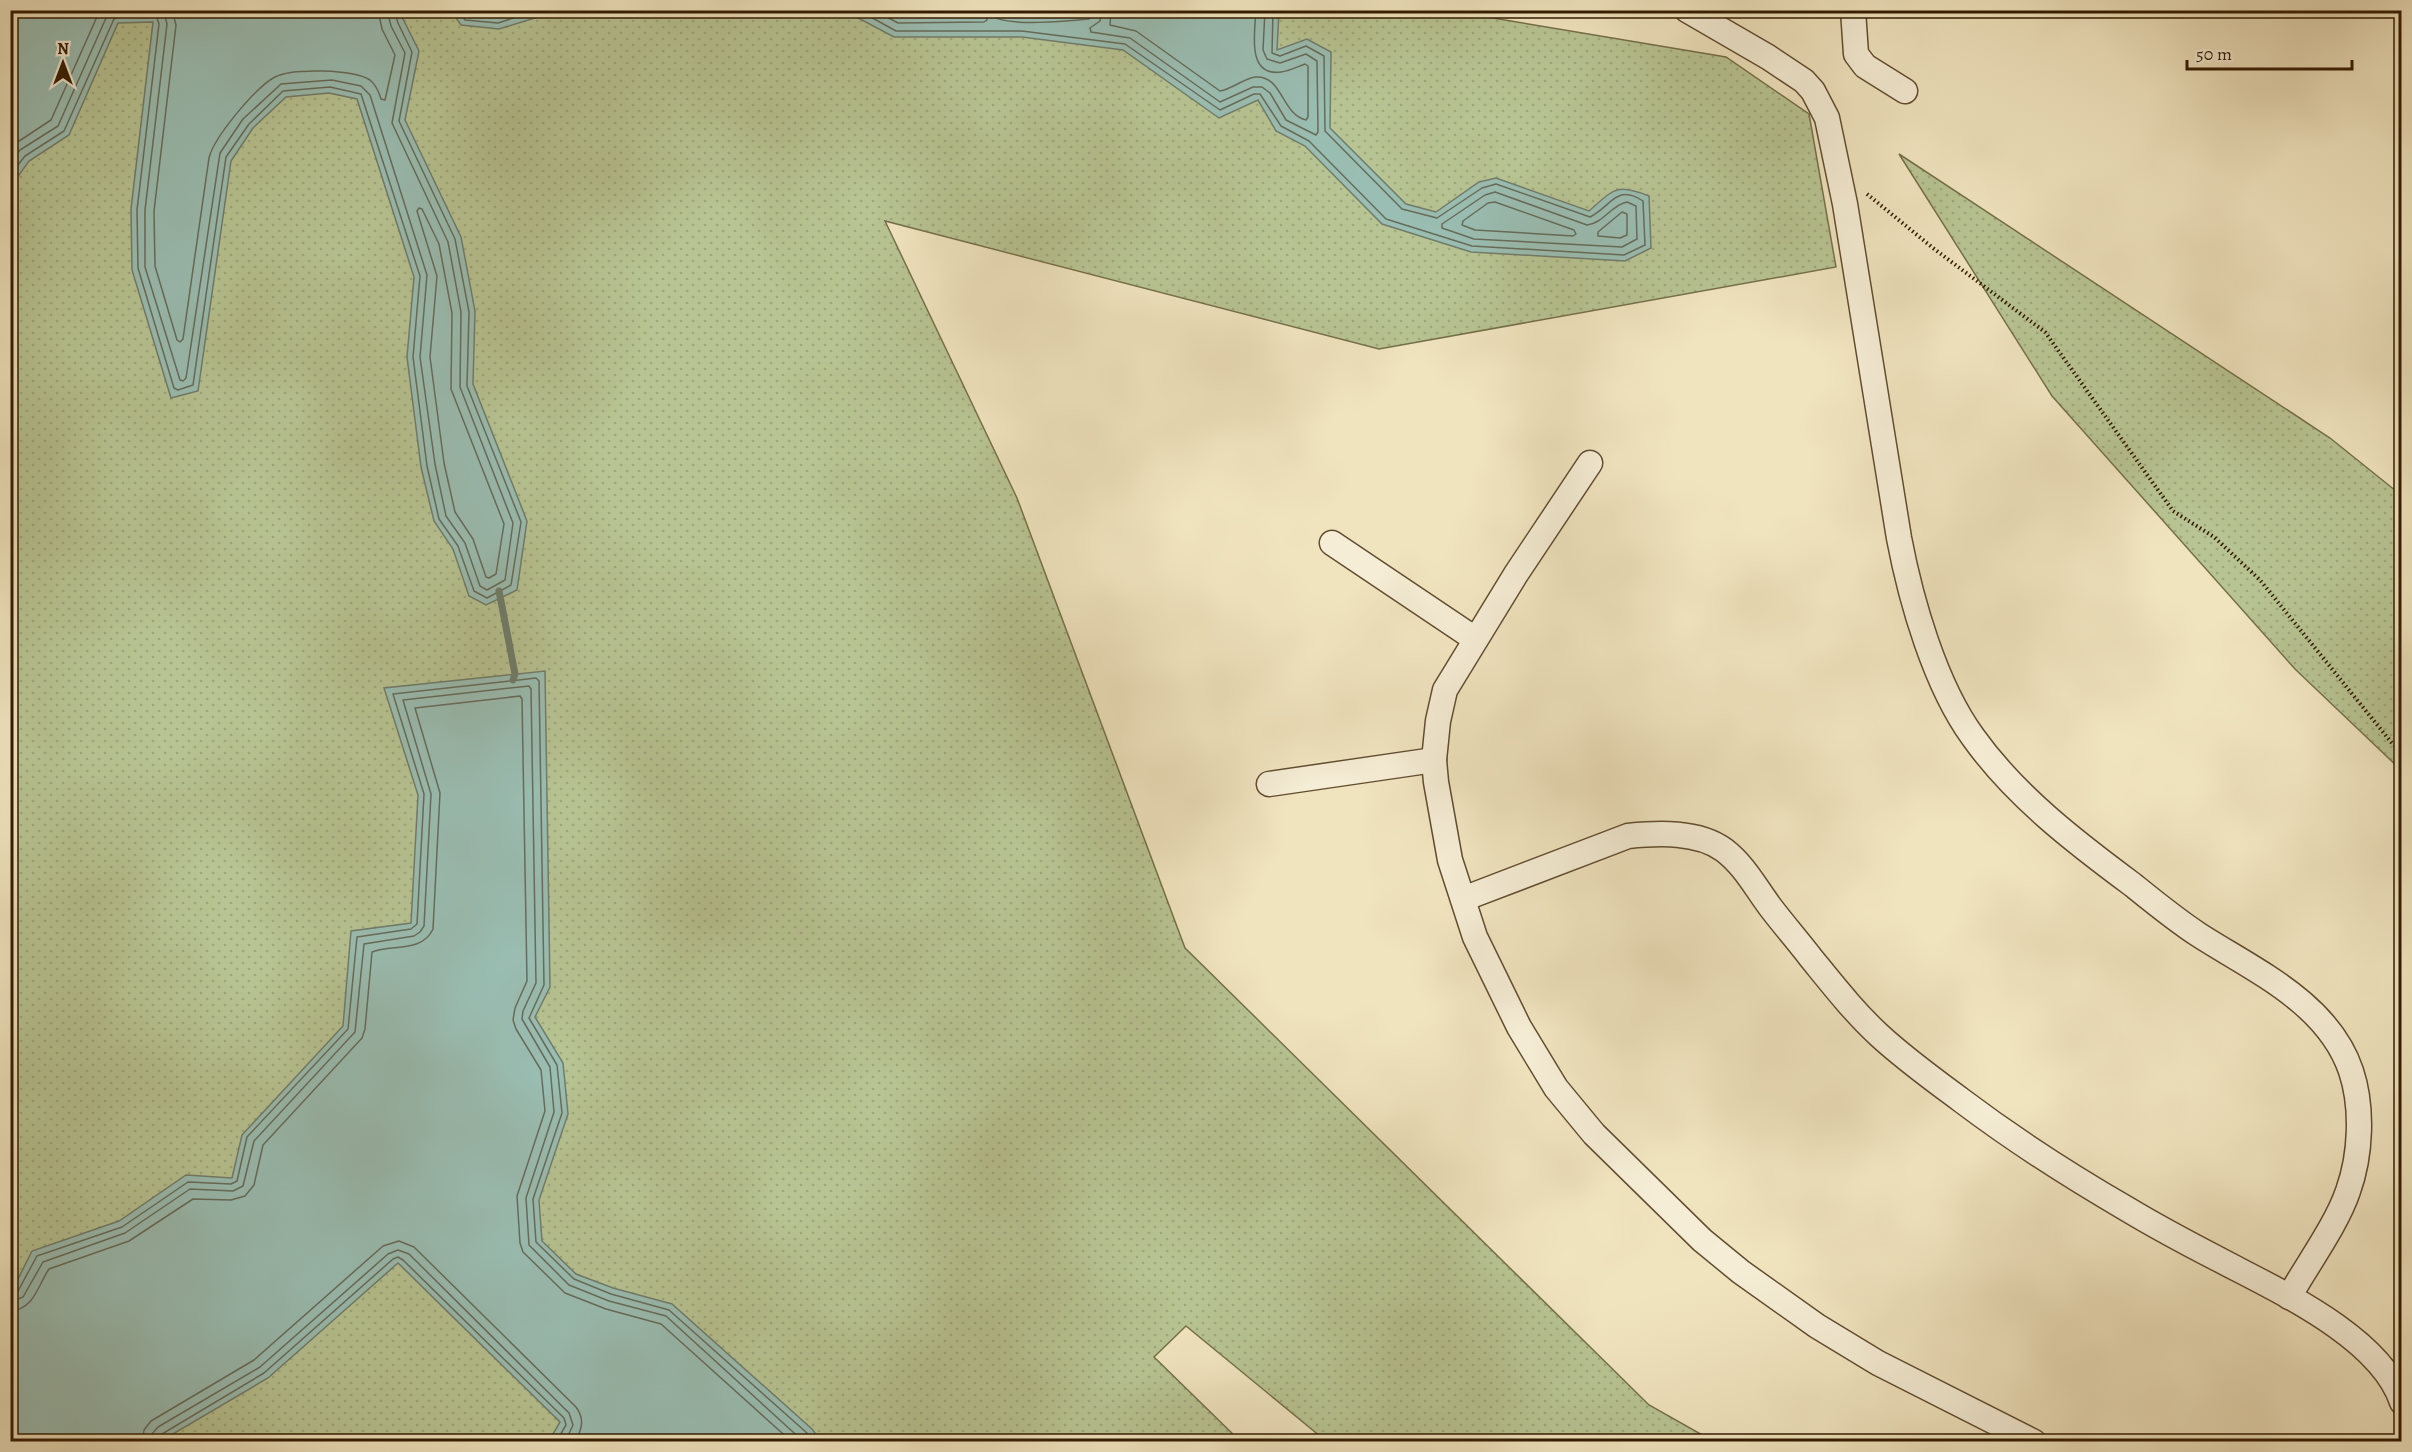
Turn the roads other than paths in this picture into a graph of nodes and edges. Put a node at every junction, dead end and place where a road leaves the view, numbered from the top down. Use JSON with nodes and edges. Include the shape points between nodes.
{"nodes":[{"id":1,"x":1688,"y":10,"type":"edge"},
{"id":2,"x":1853,"y":10,"type":"edge"},
{"id":3,"x":1905,"y":91,"type":"dead end"},
{"id":4,"x":1590,"y":463,"type":"dead end"},
{"id":5,"x":1332,"y":543,"type":"dead end"},
{"id":6,"x":1475,"y":639,"type":"junction"},
{"id":7,"x":1434,"y":760,"type":"junction"},
{"id":8,"x":1269,"y":784,"type":"dead end"},
{"id":9,"x":1463,"y":899,"type":"junction"},
{"id":10,"x":2289,"y":1297,"type":"junction"},
{"id":11,"x":2402,"y":1402,"type":"edge"},
{"id":12,"x":2034,"y":1442,"type":"edge"}],
"edges":[{"from":1,"to":10,"type":"street","via":[[1803,81],[1827,118],[1902,557],[1929,648],[1958,714],[1996,768],[2027,799],[2196,933],[2292,993],[2346,1057],[2358,1112],[2354,1171],[2343,1203]]},
{"from":2,"to":3,"type":"street","via":[[1856,54],[1865,66]]},
{"from":4,"to":6,"type":"street"},
{"from":5,"to":6,"type":"street"},
{"from":6,"to":7,"type":"street","via":[[1445,690]]},
{"from":7,"to":8,"type":"street"},
{"from":7,"to":9,"type":"street","via":[[1443,831]]},
{"from":9,"to":10,"type":"street","via":[[1628,836],[1673,835],[1702,840],[1722,849],[1738,862],[1852,1008],[1909,1061],[2051,1163],[2175,1237]]},
{"from":9,"to":12,"type":"street","via":[[1499,989],[1556,1088],[1594,1134],[1694,1232],[1817,1326],[1878,1363]]},
{"from":10,"to":11,"type":"street","via":[[2340,1329],[2369,1353],[2388,1375]]}]}
